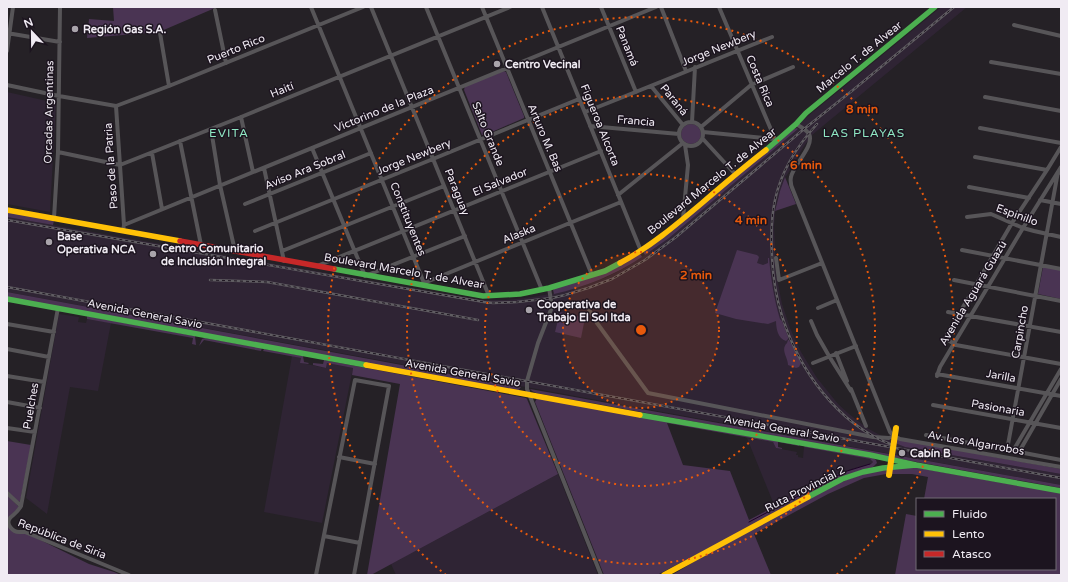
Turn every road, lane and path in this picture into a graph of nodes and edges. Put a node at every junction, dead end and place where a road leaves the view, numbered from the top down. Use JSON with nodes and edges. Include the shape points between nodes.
{"nodes":[{"id":1,"x":13,"y":7,"type":"edge"},
{"id":2,"x":60,"y":7,"type":"edge"},
{"id":3,"x":311,"y":7,"type":"edge"},
{"id":4,"x":363,"y":7,"type":"edge"},
{"id":5,"x":371,"y":7,"type":"edge"},
{"id":6,"x":426,"y":7,"type":"edge"},
{"id":7,"x":482,"y":7,"type":"edge"},
{"id":8,"x":510,"y":7,"type":"edge"},
{"id":9,"x":542,"y":7,"type":"edge"},
{"id":10,"x":601,"y":7,"type":"edge"},
{"id":11,"x":656,"y":7,"type":"edge"},
{"id":12,"x":661,"y":7,"type":"edge"},
{"id":13,"x":719,"y":7,"type":"edge"},
{"id":14,"x":935,"y":7,"type":"edge"},
{"id":15,"x":215,"y":10,"type":"dead end"},
{"id":16,"x":486,"y":17,"type":"junction"},
{"id":17,"x":319,"y":25,"type":"junction"},
{"id":18,"x":1014,"y":25,"type":"dead end"},
{"id":19,"x":609,"y":26,"type":"junction"},
{"id":20,"x":8,"y":33,"type":"edge"},
{"id":21,"x":160,"y":33,"type":"dead end"},
{"id":22,"x":438,"y":36,"type":"junction"},
{"id":23,"x":1061,"y":36,"type":"edge"},
{"id":24,"x":772,"y":37,"type":"dead end"},
{"id":25,"x":60,"y":42,"type":"junction"},
{"id":26,"x":558,"y":47,"type":"junction"},
{"id":27,"x":7,"y":51,"type":"edge"},
{"id":28,"x":737,"y":51,"type":"junction"},
{"id":29,"x":391,"y":56,"type":"junction"},
{"id":30,"x":991,"y":62,"type":"dead end"},
{"id":31,"x":226,"y":63,"type":"junction"},
{"id":32,"x":695,"y":67,"type":"junction"},
{"id":33,"x":793,"y":67,"type":"dead end"},
{"id":34,"x":507,"y":68,"type":"junction"},
{"id":35,"x":686,"y":71,"type":"junction"},
{"id":36,"x":1061,"y":74,"type":"edge"},
{"id":37,"x":340,"y":77,"type":"junction"},
{"id":38,"x":7,"y":85,"type":"edge"},
{"id":39,"x":751,"y":85,"type":"junction"},
{"id":40,"x":169,"y":86,"type":"junction"},
{"id":41,"x":651,"y":86,"type":"junction"},
{"id":42,"x":459,"y":87,"type":"junction"},
{"id":43,"x":636,"y":92,"type":"junction"},
{"id":44,"x":59,"y":96,"type":"junction"},
{"id":45,"x":985,"y":97,"type":"dead end"},
{"id":46,"x":579,"y":99,"type":"junction"},
{"id":47,"x":116,"y":106,"type":"junction"},
{"id":48,"x":412,"y":107,"type":"junction"},
{"id":49,"x":1061,"y":111,"type":"edge"},
{"id":50,"x":585,"y":112,"type":"junction"},
{"id":51,"x":241,"y":117,"type":"junction"},
{"id":52,"x":528,"y":120,"type":"junction"},
{"id":53,"x":692,"y":122,"type":"junction"},
{"id":54,"x":796,"y":124,"type":"junction"},
{"id":55,"x":683,"y":125,"type":"junction"},
{"id":56,"x":590,"y":126,"type":"junction"},
{"id":57,"x":701,"y":126,"type":"junction"},
{"id":58,"x":361,"y":128,"type":"junction"},
{"id":59,"x":980,"y":128,"type":"dead end"},
{"id":60,"x":211,"y":129,"type":"junction"},
{"id":61,"x":703,"y":132,"type":"junction"},
{"id":62,"x":679,"y":134,"type":"junction"},
{"id":63,"x":480,"y":139,"type":"junction"},
{"id":64,"x":703,"y":139,"type":"junction"},
{"id":65,"x":776,"y":140,"type":"junction"},
{"id":66,"x":180,"y":141,"type":"junction"},
{"id":67,"x":1061,"y":143,"type":"edge"},
{"id":68,"x":684,"y":144,"type":"junction"},
{"id":69,"x":1061,"y":147,"type":"edge"},
{"id":70,"x":312,"y":148,"type":"junction"},
{"id":71,"x":601,"y":150,"type":"junction"},
{"id":72,"x":58,"y":152,"type":"junction"},
{"id":73,"x":152,"y":153,"type":"junction"},
{"id":74,"x":371,"y":153,"type":"junction"},
{"id":75,"x":975,"y":157,"type":"dead end"},
{"id":76,"x":433,"y":159,"type":"junction"},
{"id":77,"x":120,"y":165,"type":"junction"},
{"id":78,"x":1061,"y":167,"type":"edge"},
{"id":79,"x":264,"y":168,"type":"junction"},
{"id":80,"x":1048,"y":170,"type":"junction"},
{"id":81,"x":550,"y":171,"type":"junction"},
{"id":82,"x":253,"y":172,"type":"junction"},
{"id":83,"x":1059,"y":172,"type":"edge"},
{"id":84,"x":322,"y":173,"type":"junction"},
{"id":85,"x":736,"y":175,"type":"junction"},
{"id":86,"x":382,"y":180,"type":"junction"},
{"id":87,"x":220,"y":186,"type":"junction"},
{"id":88,"x":444,"y":186,"type":"junction"},
{"id":89,"x":969,"y":187,"type":"dead end"},
{"id":90,"x":501,"y":191,"type":"junction"},
{"id":91,"x":270,"y":194,"type":"junction"},
{"id":92,"x":618,"y":195,"type":"junction"},
{"id":93,"x":191,"y":198,"type":"junction"},
{"id":94,"x":1029,"y":198,"type":"junction"},
{"id":95,"x":334,"y":200,"type":"junction"},
{"id":96,"x":1040,"y":200,"type":"junction"},
{"id":97,"x":621,"y":202,"type":"junction"},
{"id":98,"x":1053,"y":203,"type":"junction"},
{"id":99,"x":245,"y":204,"type":"dead end"},
{"id":100,"x":1061,"y":204,"type":"edge"},
{"id":101,"x":393,"y":206,"type":"junction"},
{"id":102,"x":162,"y":209,"type":"junction"},
{"id":103,"x":7,"y":210,"type":"edge"},
{"id":104,"x":454,"y":210,"type":"junction"},
{"id":105,"x":967,"y":217,"type":"dead end"},
{"id":106,"x":54,"y":218,"type":"junction"},
{"id":107,"x":683,"y":219,"type":"junction"},
{"id":108,"x":276,"y":222,"type":"junction"},
{"id":109,"x":571,"y":222,"type":"junction"},
{"id":110,"x":1012,"y":223,"type":"junction"},
{"id":111,"x":344,"y":226,"type":"junction"},
{"id":112,"x":124,"y":228,"type":"junction"},
{"id":113,"x":1022,"y":228,"type":"junction"},
{"id":114,"x":254,"y":231,"type":"dead end"},
{"id":115,"x":403,"y":231,"type":"junction"},
{"id":116,"x":1047,"y":234,"type":"junction"},
{"id":117,"x":465,"y":236,"type":"junction"},
{"id":118,"x":1061,"y":237,"type":"edge"},
{"id":119,"x":522,"y":242,"type":"junction"},
{"id":120,"x":201,"y":245,"type":"junction"},
{"id":121,"x":962,"y":250,"type":"dead end"},
{"id":122,"x":235,"y":251,"type":"junction"},
{"id":123,"x":282,"y":251,"type":"junction"},
{"id":124,"x":355,"y":251,"type":"junction"},
{"id":125,"x":641,"y":251,"type":"junction"},
{"id":126,"x":993,"y":256,"type":"junction"},
{"id":127,"x":413,"y":257,"type":"junction"},
{"id":128,"x":776,"y":258,"type":"dead end"},
{"id":129,"x":1005,"y":258,"type":"junction"},
{"id":130,"x":284,"y":261,"type":"junction"},
{"id":131,"x":475,"y":262,"type":"junction"},
{"id":132,"x":822,"y":263,"type":"junction"},
{"id":133,"x":1041,"y":265,"type":"junction"},
{"id":134,"x":316,"y":266,"type":"junction"},
{"id":135,"x":1061,"y":269,"type":"edge"},
{"id":136,"x":592,"y":275,"type":"junction"},
{"id":137,"x":365,"y":276,"type":"junction"},
{"id":138,"x":954,"y":280,"type":"dead end"},
{"id":139,"x":976,"y":284,"type":"junction"},
{"id":140,"x":424,"y":285,"type":"junction"},
{"id":141,"x":987,"y":287,"type":"junction"},
{"id":142,"x":549,"y":288,"type":"junction"},
{"id":143,"x":542,"y":290,"type":"junction"},
{"id":144,"x":489,"y":296,"type":"junction"},
{"id":145,"x":1036,"y":296,"type":"junction"},
{"id":146,"x":7,"y":299,"type":"edge"},
{"id":147,"x":837,"y":300,"type":"junction"},
{"id":148,"x":1061,"y":301,"type":"edge"},
{"id":149,"x":58,"y":308,"type":"junction"},
{"id":150,"x":552,"y":308,"type":"junction"},
{"id":151,"x":818,"y":308,"type":"dead end"},
{"id":152,"x":948,"y":312,"type":"dead end"},
{"id":153,"x":959,"y":314,"type":"junction"},
{"id":154,"x":970,"y":316,"type":"junction"},
{"id":155,"x":811,"y":321,"type":"dead end"},
{"id":156,"x":7,"y":324,"type":"edge"},
{"id":157,"x":1030,"y":327,"type":"junction"},
{"id":158,"x":54,"y":332,"type":"junction"},
{"id":159,"x":1061,"y":332,"type":"edge"},
{"id":160,"x":953,"y":344,"type":"junction"},
{"id":161,"x":856,"y":346,"type":"junction"},
{"id":162,"x":7,"y":349,"type":"edge"},
{"id":163,"x":836,"y":354,"type":"junction"},
{"id":164,"x":829,"y":356,"type":"junction"},
{"id":165,"x":49,"y":357,"type":"junction"},
{"id":166,"x":1024,"y":358,"type":"junction"},
{"id":167,"x":813,"y":363,"type":"dead end"},
{"id":168,"x":1061,"y":364,"type":"edge"},
{"id":169,"x":1061,"y":369,"type":"edge"},
{"id":170,"x":937,"y":375,"type":"joint"},
{"id":171,"x":7,"y":376,"type":"edge"},
{"id":172,"x":1061,"y":379,"type":"edge"},
{"id":173,"x":44,"y":382,"type":"junction"},
{"id":174,"x":1019,"y":389,"type":"junction"},
{"id":175,"x":851,"y":391,"type":"junction"},
{"id":176,"x":1046,"y":394,"type":"junction"},
{"id":177,"x":529,"y":395,"type":"junction"},
{"id":178,"x":1052,"y":395,"type":"junction"},
{"id":179,"x":1061,"y":396,"type":"edge"},
{"id":180,"x":7,"y":402,"type":"edge"},
{"id":181,"x":932,"y":405,"type":"dead end"},
{"id":182,"x":40,"y":408,"type":"junction"},
{"id":183,"x":1013,"y":419,"type":"junction"},
{"id":184,"x":1030,"y":422,"type":"junction"},
{"id":185,"x":1035,"y":423,"type":"junction"},
{"id":186,"x":866,"y":426,"type":"dead end"},
{"id":187,"x":7,"y":428,"type":"edge"},
{"id":188,"x":896,"y":428,"type":"dead end"},
{"id":189,"x":1061,"y":428,"type":"edge"},
{"id":190,"x":35,"y":432,"type":"junction"},
{"id":191,"x":926,"y":435,"type":"dead end"},
{"id":192,"x":894,"y":436,"type":"junction"},
{"id":193,"x":1007,"y":450,"type":"junction"},
{"id":194,"x":1013,"y":451,"type":"junction"},
{"id":195,"x":1019,"y":452,"type":"junction"},
{"id":196,"x":875,"y":456,"type":"junction"},
{"id":197,"x":340,"y":457,"type":"junction"},
{"id":198,"x":1061,"y":460,"type":"edge"},
{"id":199,"x":375,"y":464,"type":"junction"},
{"id":200,"x":916,"y":465,"type":"junction"},
{"id":201,"x":1061,"y":467,"type":"edge"},
{"id":202,"x":876,"y":468,"type":"junction"},
{"id":203,"x":890,"y":475,"type":"dead end"},
{"id":204,"x":1061,"y":491,"type":"edge"},
{"id":205,"x":7,"y":493,"type":"edge"},
{"id":206,"x":21,"y":506,"type":"junction"},
{"id":207,"x":324,"y":536,"type":"junction"},
{"id":208,"x":360,"y":543,"type":"junction"},
{"id":209,"x":129,"y":575,"type":"edge"},
{"id":210,"x":316,"y":575,"type":"edge"},
{"id":211,"x":354,"y":575,"type":"edge"},
{"id":212,"x":601,"y":575,"type":"edge"},
{"id":213,"x":664,"y":575,"type":"edge"}],
"edges":[{"from":1,"to":20,"type":"street"},
{"from":2,"to":25,"type":"street","name":"Orcadas Argentinas"},
{"from":3,"to":17,"type":"street","name":"Constituyentes"},
{"from":4,"to":17,"type":"street","name":"Puerto Rico"},
{"from":5,"to":29,"type":"street","name":"Paraguay"},
{"from":6,"to":22,"type":"street","name":"Salto Grande"},
{"from":7,"to":16,"type":"street","name":"Arturo M. Bas"},
{"from":8,"to":16,"type":"street","name":"Haití"},
{"from":9,"to":26,"type":"street","name":"Figueroa Alcorta"},
{"from":10,"to":19,"type":"street","name":"Panamá"},
{"from":11,"to":19,"type":"street","name":"Victorino de la Plaza"},
{"from":12,"to":35,"type":"street"},
{"from":13,"to":28,"type":"street","name":"Costa Rica"},
{"from":14,"to":54,"type":"main road","name":"Marcelo T. de Alvear"},
{"from":15,"to":31,"type":"street"},
{"from":16,"to":22,"type":"street","name":"Haití"},
{"from":16,"to":34,"type":"street","name":"Arturo M. Bas"},
{"from":17,"to":31,"type":"street","name":"Puerto Rico"},
{"from":17,"to":37,"type":"street","name":"Constituyentes"},
{"from":18,"to":23,"type":"street"},
{"from":19,"to":26,"type":"street","name":"Victorino de la Plaza"},
{"from":19,"to":43,"type":"street","name":"Panamá"},
{"from":20,"to":25,"type":"street"},
{"from":20,"to":27,"type":"street"},
{"from":21,"to":40,"type":"street"},
{"from":22,"to":29,"type":"street","name":"Haití"},
{"from":22,"to":42,"type":"street","name":"Salto Grande"},
{"from":24,"to":28,"type":"street","name":"Jorge Newbery"},
{"from":25,"to":44,"type":"street","name":"Orcadas Argentinas"},
{"from":26,"to":34,"type":"street","name":"Victorino de la Plaza"},
{"from":26,"to":46,"type":"street","name":"Figueroa Alcorta"},
{"from":28,"to":32,"type":"street","name":"Jorge Newbery"},
{"from":28,"to":39,"type":"street","name":"Costa Rica"},
{"from":29,"to":37,"type":"street","name":"Haití"},
{"from":29,"to":48,"type":"street","name":"Paraguay"},
{"from":30,"to":36,"type":"street"},
{"from":31,"to":40,"type":"street","name":"Puerto Rico"},
{"from":32,"to":35,"type":"street","name":"Jorge Newbery"},
{"from":32,"to":53,"type":"street"},
{"from":33,"to":39,"type":"street"},
{"from":34,"to":42,"type":"street","name":"Victorino de la Plaza"},
{"from":34,"to":52,"type":"street","name":"Arturo M. Bas"},
{"from":35,"to":41,"type":"street","name":"Jorge Newbery"},
{"from":37,"to":51,"type":"street","name":"Haití"},
{"from":37,"to":58,"type":"street","name":"Constituyentes"},
{"from":38,"to":44,"type":"street"},
{"from":39,"to":57,"type":"street"},
{"from":39,"to":65,"type":"street","name":"Costa Rica"},
{"from":40,"to":47,"type":"street","name":"Puerto Rico"},
{"from":41,"to":43,"type":"street","name":"Jorge Newbery"},
{"from":41,"to":55,"type":"street","name":"Paraná"},
{"from":42,"to":48,"type":"street","name":"Victorino de la Plaza"},
{"from":42,"to":63,"type":"street","name":"Salto Grande"},
{"from":43,"to":50,"type":"street","name":"Jorge Newbery"},
{"from":44,"to":47,"type":"street"},
{"from":44,"to":72,"type":"street","name":"Orcadas Argentinas"},
{"from":45,"to":49,"type":"street"},
{"from":46,"to":50,"type":"street","name":"Figueroa Alcorta"},
{"from":46,"to":52,"type":"street","name":"Jorge Newbery"},
{"from":47,"to":77,"type":"street","name":"Paso de la Patria"},
{"from":48,"to":58,"type":"street","name":"Victorino de la Plaza"},
{"from":48,"to":76,"type":"street","name":"Paraguay"},
{"from":50,"to":56,"type":"street","name":"Figueroa Alcorta"},
{"from":51,"to":60,"type":"street","name":"Haití"},
{"from":51,"to":82,"type":"street"},
{"from":52,"to":63,"type":"street","name":"Jorge Newbery"},
{"from":52,"to":81,"type":"street","name":"Arturo M. Bas"},
{"from":53,"to":55,"type":"street"},
{"from":53,"to":57,"type":"street"},
{"from":54,"to":65,"type":"main road","name":"Boulevard Marcelo T. de Alvear"},
{"from":54,"to":132,"type":"street","via":[[808,133],[810,141],[792,174],[791,185]]},
{"from":55,"to":62,"type":"street"},
{"from":56,"to":62,"type":"street","name":"Francia"},
{"from":56,"to":71,"type":"street","name":"Figueroa Alcorta"},
{"from":57,"to":61,"type":"street"},
{"from":58,"to":70,"type":"street","name":"Victorino de la Plaza"},
{"from":58,"to":74,"type":"street","name":"Constituyentes"},
{"from":59,"to":67,"type":"street"},
{"from":60,"to":66,"type":"street","name":"Haití"},
{"from":60,"to":87,"type":"street"},
{"from":61,"to":64,"type":"street"},
{"from":61,"to":65,"type":"street"},
{"from":62,"to":68,"type":"street"},
{"from":63,"to":76,"type":"street","name":"Jorge Newbery"},
{"from":63,"to":90,"type":"street","name":"Salto Grande"},
{"from":64,"to":68,"type":"street","via":[[696,146]]},
{"from":64,"to":85,"type":"street"},
{"from":65,"to":85,"type":"main road","name":"Boulevard Marcelo T. de Alvear"},
{"from":66,"to":73,"type":"street","name":"Haití"},
{"from":66,"to":93,"type":"street"},
{"from":68,"to":92,"type":"street"},
{"from":68,"to":107,"type":"street","via":[[688,164]]},
{"from":69,"to":80,"type":"street","name":"Avenida Aguará Guazú"},
{"from":70,"to":79,"type":"street","name":"Victorino de la Plaza"},
{"from":70,"to":84,"type":"street"},
{"from":71,"to":81,"type":"street","name":"El Salvador"},
{"from":71,"to":92,"type":"street","name":"Figueroa Alcorta"},
{"from":72,"to":77,"type":"street"},
{"from":72,"to":106,"type":"street","name":"Orcadas Argentinas"},
{"from":73,"to":77,"type":"street","name":"Haití"},
{"from":73,"to":102,"type":"street"},
{"from":74,"to":84,"type":"street","name":"Aviso Ara Sobral"},
{"from":74,"to":86,"type":"street","name":"Constituyentes"},
{"from":75,"to":80,"type":"street"},
{"from":76,"to":86,"type":"street","name":"Jorge Newbery"},
{"from":76,"to":88,"type":"street","name":"Paraguay"},
{"from":77,"to":112,"type":"street","name":"Paso de la Patria"},
{"from":78,"to":83,"type":"street","name":"Avenida Aguará Guazú"},
{"from":79,"to":82,"type":"street","name":"Victorino de la Plaza"},
{"from":79,"to":91,"type":"street"},
{"from":80,"to":94,"type":"street","name":"Avenida Aguará Guazú"},
{"from":81,"to":90,"type":"street","name":"El Salvador"},
{"from":81,"to":109,"type":"street","name":"Arturo M. Bas"},
{"from":82,"to":87,"type":"street","name":"Victorino de la Plaza"},
{"from":83,"to":96,"type":"street","name":"Avenida Aguará Guazú"},
{"from":83,"to":98,"type":"street","name":"Carpincho"},
{"from":84,"to":91,"type":"street","name":"Aviso Ara Sobral"},
{"from":84,"to":95,"type":"street"},
{"from":85,"to":107,"type":"main road","name":"Boulevard Marcelo T. de Alvear"},
{"from":86,"to":95,"type":"street","name":"Jorge Newbery"},
{"from":86,"to":101,"type":"street","name":"Constituyentes"},
{"from":87,"to":93,"type":"street","name":"Victorino de la Plaza"},
{"from":87,"to":122,"type":"street"},
{"from":88,"to":101,"type":"street"},
{"from":88,"to":104,"type":"street","name":"Paraguay"},
{"from":89,"to":94,"type":"street"},
{"from":90,"to":104,"type":"street","name":"El Salvador"},
{"from":90,"to":119,"type":"street","name":"Salto Grande"},
{"from":91,"to":99,"type":"street","name":"Aviso Ara Sobral"},
{"from":91,"to":108,"type":"street"},
{"from":92,"to":97,"type":"street","name":"Figueroa Alcorta"},
{"from":93,"to":102,"type":"street","name":"Victorino de la Plaza"},
{"from":93,"to":120,"type":"street"},
{"from":94,"to":110,"type":"street","name":"Avenida Aguará Guazú"},
{"from":95,"to":108,"type":"street","name":"Jorge Newbery"},
{"from":95,"to":111,"type":"street"},
{"from":96,"to":98,"type":"street"},
{"from":96,"to":113,"type":"street","name":"Avenida Aguará Guazú"},
{"from":97,"to":109,"type":"street","name":"Alaska"},
{"from":97,"to":125,"type":"street","name":"Figueroa Alcorta"},
{"from":98,"to":100,"type":"street"},
{"from":98,"to":116,"type":"street","name":"Carpincho"},
{"from":101,"to":111,"type":"street"},
{"from":101,"to":115,"type":"street","name":"Constituyentes"},
{"from":102,"to":112,"type":"street","name":"Victorino de la Plaza"},
{"from":103,"to":106,"type":"main road","name":"Boulevard Marcelo T. de Alvear"},
{"from":104,"to":115,"type":"street","name":"El Salvador"},
{"from":104,"to":117,"type":"street","name":"Paraguay"},
{"from":105,"to":110,"type":"street","name":"Espinillo","via":[[991,214]]},
{"from":106,"to":112,"type":"main road","name":"Boulevard Marcelo T. de Alvear"},
{"from":107,"to":125,"type":"main road","name":"Boulevard Marcelo T. de Alvear"},
{"from":108,"to":114,"type":"street","name":"Jorge Newbery"},
{"from":108,"to":123,"type":"street"},
{"from":109,"to":119,"type":"street","name":"Alaska"},
{"from":109,"to":136,"type":"street","name":"Arturo M. Bas"},
{"from":110,"to":113,"type":"street","name":"Espinillo"},
{"from":110,"to":126,"type":"street","name":"Avenida Aguará Guazú"},
{"from":111,"to":123,"type":"street"},
{"from":111,"to":124,"type":"street"},
{"from":112,"to":120,"type":"main road","name":"Boulevard Marcelo T. de Alvear"},
{"from":113,"to":116,"type":"street","name":"Espinillo"},
{"from":113,"to":129,"type":"street","name":"Avenida Aguará Guazú"},
{"from":115,"to":124,"type":"street","name":"El Salvador"},
{"from":115,"to":127,"type":"street","name":"Constituyentes"},
{"from":116,"to":118,"type":"street","name":"Espinillo"},
{"from":116,"to":133,"type":"street","name":"Carpincho"},
{"from":117,"to":127,"type":"street"},
{"from":117,"to":131,"type":"street","name":"Paraguay"},
{"from":119,"to":131,"type":"street","name":"Alaska"},
{"from":119,"to":143,"type":"street","name":"Salto Grande"},
{"from":120,"to":122,"type":"main road","name":"Boulevard Marcelo T. de Alvear"},
{"from":121,"to":126,"type":"street"},
{"from":122,"to":130,"type":"main road","name":"Boulevard Marcelo T. de Alvear"},
{"from":123,"to":130,"type":"street"},
{"from":124,"to":134,"type":"street","name":"El Salvador"},
{"from":124,"to":137,"type":"street"},
{"from":125,"to":136,"type":"main road","name":"Boulevard Marcelo T. de Alvear"},
{"from":126,"to":129,"type":"street"},
{"from":126,"to":139,"type":"street","name":"Avenida Aguará Guazú"},
{"from":127,"to":137,"type":"street"},
{"from":127,"to":140,"type":"street","name":"Constituyentes"},
{"from":128,"to":132,"type":"street","via":[[779,280]]},
{"from":129,"to":133,"type":"street"},
{"from":129,"to":141,"type":"street","name":"Avenida Aguará Guazú"},
{"from":130,"to":134,"type":"main road","name":"Boulevard Marcelo T. de Alvear"},
{"from":131,"to":140,"type":"street","name":"Alaska"},
{"from":131,"to":144,"type":"street","name":"Paraguay"},
{"from":132,"to":147,"type":"street"},
{"from":133,"to":135,"type":"street"},
{"from":133,"to":145,"type":"street","name":"Carpincho"},
{"from":134,"to":137,"type":"main road","name":"Boulevard Marcelo T. de Alvear"},
{"from":136,"to":142,"type":"main road","name":"Boulevard Marcelo T. de Alvear"},
{"from":137,"to":140,"type":"main road","name":"Boulevard Marcelo T. de Alvear"},
{"from":138,"to":139,"type":"street"},
{"from":139,"to":141,"type":"street"},
{"from":139,"to":153,"type":"street","name":"Avenida Aguará Guazú"},
{"from":140,"to":144,"type":"main road","name":"Boulevard Marcelo T. de Alvear"},
{"from":141,"to":145,"type":"street"},
{"from":141,"to":154,"type":"street","name":"Avenida Aguará Guazú"},
{"from":142,"to":143,"type":"main road","name":"Boulevard Marcelo T. de Alvear"},
{"from":142,"to":150,"type":"street"},
{"from":143,"to":144,"type":"main road","name":"Boulevard Marcelo T. de Alvear"},
{"from":145,"to":148,"type":"street"},
{"from":145,"to":157,"type":"street","name":"Carpincho"},
{"from":146,"to":149,"type":"main road","name":"Avenida General Savio"},
{"from":147,"to":151,"type":"street"},
{"from":147,"to":161,"type":"street"},
{"from":149,"to":158,"type":"street","name":"Puelches"},
{"from":149,"to":177,"type":"main road","name":"Avenida General Savio"},
{"from":150,"to":177,"type":"street","via":[[527,381]]},
{"from":150,"to":192,"type":"street","via":[[584,304],[648,393],[873,437]]},
{"from":152,"to":153,"type":"street"},
{"from":153,"to":154,"type":"street"},
{"from":153,"to":160,"type":"street","name":"Avenida Aguará Guazú","via":[[945,338]]},
{"from":154,"to":157,"type":"street"},
{"from":154,"to":160,"type":"street","name":"Avenida Aguará Guazú"},
{"from":155,"to":164,"type":"street"},
{"from":156,"to":158,"type":"street"},
{"from":157,"to":159,"type":"street"},
{"from":157,"to":166,"type":"street","name":"Carpincho"},
{"from":158,"to":165,"type":"street","name":"Puelches"},
{"from":160,"to":166,"type":"street"},
{"from":160,"to":170,"type":"street","name":"Avenida Aguará Guazú"},
{"from":161,"to":163,"type":"street"},
{"from":161,"to":192,"type":"street","via":[[890,432]]},
{"from":162,"to":165,"type":"street"},
{"from":163,"to":164,"type":"street"},
{"from":163,"to":175,"type":"street"},
{"from":164,"to":167,"type":"street"},
{"from":164,"to":175,"type":"street"},
{"from":165,"to":173,"type":"street","name":"Puelches"},
{"from":166,"to":168,"type":"street"},
{"from":166,"to":174,"type":"street","name":"Carpincho"},
{"from":169,"to":176,"type":"street"},
{"from":170,"to":174,"type":"street","name":"Jarilla"},
{"from":171,"to":173,"type":"street"},
{"from":172,"to":178,"type":"street"},
{"from":173,"to":182,"type":"street","name":"Puelches"},
{"from":174,"to":176,"type":"street","name":"Jarilla"},
{"from":174,"to":183,"type":"street","name":"Carpincho"},
{"from":175,"to":186,"type":"street"},
{"from":176,"to":178,"type":"street","name":"Jarilla"},
{"from":176,"to":184,"type":"street"},
{"from":177,"to":196,"type":"main road","name":"Avenida General Savio"},
{"from":177,"to":212,"type":"street"},
{"from":178,"to":179,"type":"street","name":"Jarilla"},
{"from":178,"to":185,"type":"street"},
{"from":180,"to":182,"type":"street"},
{"from":181,"to":183,"type":"street","name":"Pasionaria"},
{"from":182,"to":190,"type":"street","name":"Puelches"},
{"from":183,"to":184,"type":"street","name":"Pasionaria"},
{"from":183,"to":193,"type":"street","name":"Carpincho"},
{"from":184,"to":185,"type":"street","name":"Pasionaria"},
{"from":184,"to":194,"type":"street"},
{"from":185,"to":189,"type":"street","name":"Pasionaria"},
{"from":185,"to":195,"type":"street"},
{"from":187,"to":190,"type":"street"},
{"from":188,"to":203,"type":"main road","bridge":true},
{"from":190,"to":206,"type":"street","name":"Puelches"},
{"from":191,"to":193,"type":"street","name":"Av. Los Algarrobos"},
{"from":192,"to":201,"type":"street","name":"Av. Los Algarrobos"},
{"from":193,"to":194,"type":"street","name":"Av. Los Algarrobos"},
{"from":194,"to":195,"type":"street","name":"Av. Los Algarrobos"},
{"from":195,"to":198,"type":"street","name":"Av. Los Algarrobos"},
{"from":196,"to":200,"type":"main road","name":"Avenida General Savio"},
{"from":196,"to":202,"type":"main road","via":[[880,462]]},
{"from":197,"to":199,"type":"street"},
{"from":197,"to":199,"type":"street","via":[[355,380],[389,386]]},
{"from":197,"to":207,"type":"street"},
{"from":199,"to":208,"type":"street"},
{"from":200,"to":202,"type":"main road","name":"Ruta Provincial 2"},
{"from":200,"to":204,"type":"main road","name":"Ruta Provincial 2"},
{"from":202,"to":213,"type":"main road","name":"Ruta Provincial 2","via":[[832,484]]},
{"from":205,"to":206,"type":"street","name":"República de Siria"},
{"from":206,"to":209,"type":"street","name":"República de Siria","via":[[8,522],[12,529]]},
{"from":207,"to":208,"type":"street"},
{"from":207,"to":210,"type":"street"},
{"from":208,"to":211,"type":"street"}]}
